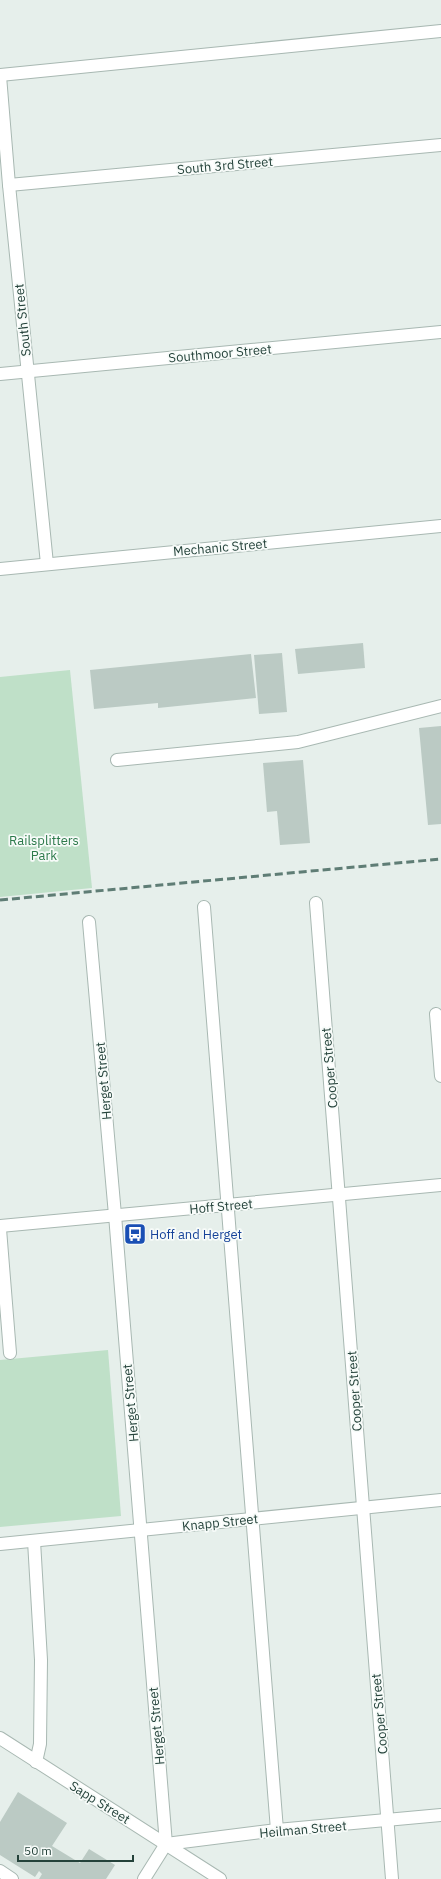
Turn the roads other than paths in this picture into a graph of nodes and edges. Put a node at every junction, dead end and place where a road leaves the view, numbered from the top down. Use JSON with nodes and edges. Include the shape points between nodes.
{"nodes":[{"id":1,"x":441,"y":31,"type":"edge"},
{"id":2,"x":0,"y":76,"type":"edge"},
{"id":3,"x":441,"y":145,"type":"edge"},
{"id":4,"x":9,"y":185,"type":"junction"},
{"id":5,"x":441,"y":332,"type":"edge"},
{"id":6,"x":27,"y":371,"type":"junction"},
{"id":7,"x":0,"y":374,"type":"edge"},
{"id":8,"x":441,"y":526,"type":"edge"},
{"id":9,"x":46,"y":564,"type":"junction"},
{"id":10,"x":0,"y":569,"type":"edge"},
{"id":11,"x":441,"y":706,"type":"edge"},
{"id":12,"x":117,"y":760,"type":"dead end"},
{"id":13,"x":316,"y":903,"type":"dead end"},
{"id":14,"x":204,"y":907,"type":"dead end"},
{"id":15,"x":89,"y":922,"type":"dead end"},
{"id":16,"x":436,"y":1014,"type":"dead end"},
{"id":17,"x":441,"y":1076,"type":"edge"},
{"id":18,"x":441,"y":1185,"type":"edge"},
{"id":19,"x":339,"y":1196,"type":"junction"},
{"id":20,"x":229,"y":1205,"type":"junction"},
{"id":21,"x":115,"y":1215,"type":"junction"},
{"id":22,"x":0,"y":1227,"type":"edge"},
{"id":23,"x":10,"y":1353,"type":"dead end"},
{"id":24,"x":441,"y":1500,"type":"edge"},
{"id":25,"x":362,"y":1508,"type":"junction"},
{"id":26,"x":253,"y":1518,"type":"junction"},
{"id":27,"x":140,"y":1530,"type":"junction"},
{"id":28,"x":34,"y":1541,"type":"junction"},
{"id":29,"x":0,"y":1544,"type":"edge"},
{"id":30,"x":0,"y":1738,"type":"edge"},
{"id":31,"x":36,"y":1762,"type":"junction"},
{"id":32,"x":441,"y":1815,"type":"edge"},
{"id":33,"x":388,"y":1821,"type":"junction"},
{"id":34,"x":277,"y":1830,"type":"junction"},
{"id":35,"x":166,"y":1844,"type":"junction"},
{"id":36,"x":0,"y":1871,"type":"edge"},
{"id":37,"x":12,"y":1879,"type":"edge"},
{"id":38,"x":144,"y":1879,"type":"edge"},
{"id":39,"x":220,"y":1879,"type":"edge"},
{"id":40,"x":392,"y":1879,"type":"edge"}],
"edges":[{"from":1,"to":2,"type":"street"},
{"from":2,"to":4,"type":"street","name":"South Street"},
{"from":3,"to":4,"type":"street","name":"South 3rd Street"},
{"from":4,"to":6,"type":"street","name":"South Street"},
{"from":5,"to":6,"type":"street","name":"Southmoor Street"},
{"from":6,"to":7,"type":"street","name":"Southmoor Street"},
{"from":6,"to":9,"type":"street","name":"South Street"},
{"from":8,"to":9,"type":"street","name":"Mechanic Street"},
{"from":9,"to":10,"type":"street","name":"Mechanic Street"},
{"from":11,"to":12,"type":"street","via":[[298,742]]},
{"from":13,"to":19,"type":"street","name":"Cooper Street"},
{"from":14,"to":20,"type":"street"},
{"from":15,"to":21,"type":"street","name":"Herget Street"},
{"from":16,"to":17,"type":"street"},
{"from":18,"to":19,"type":"street","name":"Hoff Street"},
{"from":19,"to":20,"type":"street","name":"Hoff Street"},
{"from":19,"to":25,"type":"street","name":"Cooper Street"},
{"from":20,"to":21,"type":"street","name":"Hoff Street"},
{"from":20,"to":26,"type":"street"},
{"from":21,"to":22,"type":"street","name":"Hoff Street"},
{"from":21,"to":27,"type":"street","name":"Herget Street"},
{"from":22,"to":23,"type":"street"},
{"from":24,"to":25,"type":"street","name":"Knapp Street"},
{"from":25,"to":26,"type":"street","name":"Knapp Street"},
{"from":25,"to":33,"type":"street","name":"Cooper Street"},
{"from":26,"to":27,"type":"street","name":"Knapp Street"},
{"from":26,"to":34,"type":"street"},
{"from":27,"to":28,"type":"street","name":"Knapp Street"},
{"from":27,"to":35,"type":"street","name":"Herget Street"},
{"from":28,"to":29,"type":"street","name":"Knapp Street"},
{"from":28,"to":31,"type":"street","via":[[41,1666],[40,1744]]},
{"from":30,"to":31,"type":"street","name":"Sapp Street"},
{"from":31,"to":35,"type":"street","name":"Sapp Street"},
{"from":32,"to":33,"type":"street","name":"Heilman Street"},
{"from":33,"to":34,"type":"street","name":"Heilman Street"},
{"from":33,"to":40,"type":"street","name":"Cooper Street"},
{"from":34,"to":35,"type":"street","name":"Heilman Street"},
{"from":35,"to":38,"type":"street"},
{"from":35,"to":39,"type":"street","name":"Sapp Street"},
{"from":36,"to":37,"type":"street"}]}
